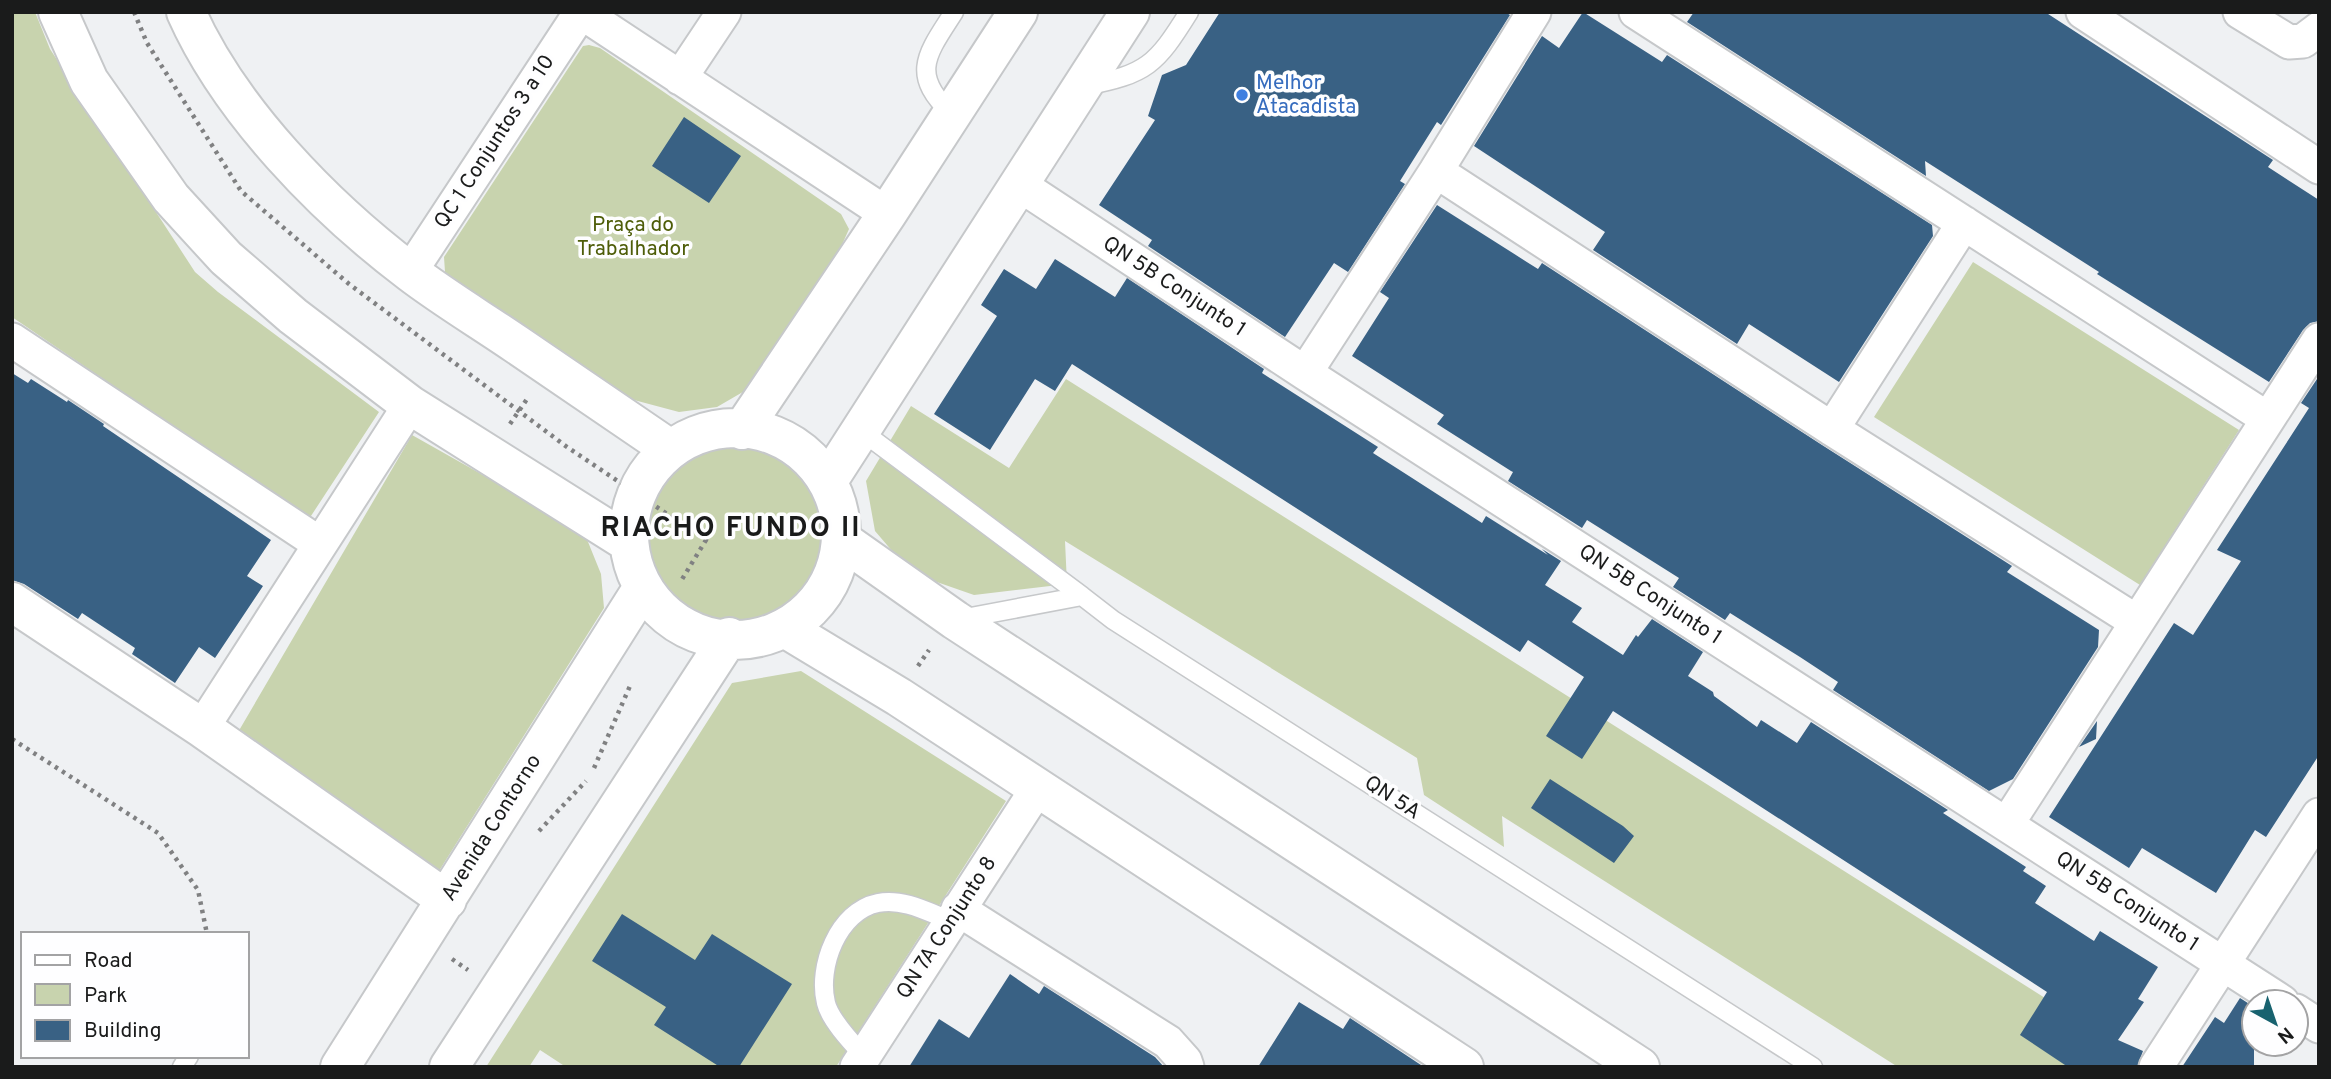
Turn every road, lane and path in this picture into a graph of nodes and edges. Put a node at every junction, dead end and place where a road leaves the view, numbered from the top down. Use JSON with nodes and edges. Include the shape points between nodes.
{"nodes":[{"id":1,"x":58,"y":12,"type":"edge"},
{"id":2,"x":186,"y":12,"type":"edge"},
{"id":3,"x":581,"y":12,"type":"edge"},
{"id":4,"x":724,"y":12,"type":"edge"},
{"id":5,"x":954,"y":12,"type":"edge"},
{"id":6,"x":1018,"y":12,"type":"edge"},
{"id":7,"x":1130,"y":12,"type":"edge"},
{"id":8,"x":1189,"y":12,"type":"edge"},
{"id":9,"x":1534,"y":12,"type":"edge"},
{"id":10,"x":1636,"y":12,"type":"edge"},
{"id":11,"x":2083,"y":12,"type":"edge"},
{"id":12,"x":2240,"y":12,"type":"edge"},
{"id":13,"x":2319,"y":29,"type":"edge"},
{"id":14,"x":680,"y":78,"type":"junction"},
{"id":15,"x":1082,"y":87,"type":"junction"},
{"id":16,"x":952,"y":114,"type":"junction"},
{"id":17,"x":2319,"y":167,"type":"edge"},
{"id":18,"x":1436,"y":172,"type":"junction"},
{"id":19,"x":1020,"y":185,"type":"junction"},
{"id":20,"x":887,"y":214,"type":"junction"},
{"id":21,"x":1964,"y":223,"type":"junction"},
{"id":22,"x":410,"y":272,"type":"junction"},
{"id":23,"x":12,"y":340,"type":"edge"},
{"id":24,"x":2319,"y":340,"type":"edge"},
{"id":25,"x":1305,"y":373,"type":"junction"},
{"id":26,"x":410,"y":405,"type":"junction"},
{"id":27,"x":2268,"y":419,"type":"junction"},
{"id":28,"x":1832,"y":429,"type":"junction"},
{"id":29,"x":742,"y":430,"type":"junction"},
{"id":30,"x":860,"y":430,"type":"junction"},
{"id":31,"x":670,"y":449,"type":"junction"},
{"id":32,"x":828,"y":481,"type":"junction"},
{"id":33,"x":626,"y":541,"type":"junction"},
{"id":34,"x":843,"y":541,"type":"junction"},
{"id":35,"x":320,"y":544,"type":"junction"},
{"id":36,"x":642,"y":589,"type":"junction"},
{"id":37,"x":1082,"y":596,"type":"junction"},
{"id":38,"x":12,"y":601,"type":"edge"},
{"id":39,"x":952,"y":618,"type":"junction"},
{"id":40,"x":2137,"y":622,"type":"junction"},
{"id":41,"x":788,"y":630,"type":"junction"},
{"id":42,"x":729,"y":637,"type":"junction"},
{"id":43,"x":899,"y":697,"type":"junction"},
{"id":44,"x":202,"y":728,"type":"junction"},
{"id":45,"x":12,"y":739,"type":"edge"},
{"id":46,"x":1037,"y":789,"type":"junction"},
{"id":47,"x":2319,"y":815,"type":"edge"},
{"id":48,"x":2007,"y":824,"type":"junction"},
{"id":49,"x":447,"y":900,"type":"junction"},
{"id":50,"x":955,"y":915,"type":"junction"},
{"id":51,"x":207,"y":932,"type":"edge"},
{"id":52,"x":423,"y":939,"type":"junction"},
{"id":53,"x":2223,"y":964,"type":"junction"},
{"id":54,"x":2260,"y":988,"type":"edge"},
{"id":55,"x":497,"y":991,"type":"junction"},
{"id":56,"x":861,"y":1061,"type":"edge"},
{"id":57,"x":340,"y":1067,"type":"edge"},
{"id":58,"x":449,"y":1067,"type":"edge"},
{"id":59,"x":1187,"y":1067,"type":"edge"},
{"id":60,"x":1464,"y":1067,"type":"edge"},
{"id":61,"x":1640,"y":1067,"type":"edge"},
{"id":62,"x":1813,"y":1067,"type":"edge"},
{"id":63,"x":2156,"y":1067,"type":"edge"}],
"edges":[{"from":1,"to":26,"type":"main road","via":[[89,81],[171,198],[226,258]]},
{"from":2,"to":22,"type":"main road","via":[[228,88],[283,155],[345,217]]},
{"from":3,"to":14,"type":"street"},
{"from":3,"to":22,"type":"street","name":"QC 1 Conjuntos 3 a 10"},
{"from":4,"to":14,"type":"street"},
{"from":5,"to":16,"type":"lane","via":[[932,46],[926,65],[928,84]]},
{"from":6,"to":16,"type":"main road"},
{"from":7,"to":15,"type":"main road"},
{"from":8,"to":15,"type":"lane","via":[[1150,65],[1122,79]]},
{"from":9,"to":18,"type":"street"},
{"from":10,"to":21,"type":"street"},
{"from":11,"to":17,"type":"street"},
{"from":12,"to":13,"type":"street","via":[[2289,42],[2304,41]]},
{"from":14,"to":20,"type":"street"},
{"from":15,"to":19,"type":"main road"},
{"from":16,"to":20,"type":"main road"},
{"from":18,"to":25,"type":"street"},
{"from":18,"to":28,"type":"street"},
{"from":19,"to":25,"type":"street","name":"QN 5B Conjunto 1"},
{"from":19,"to":30,"type":"main road"},
{"from":20,"to":29,"type":"main road"},
{"from":21,"to":27,"type":"street"},
{"from":21,"to":28,"type":"street"},
{"from":22,"to":31,"type":"main road"},
{"from":23,"to":35,"type":"street"},
{"from":24,"to":27,"type":"street"},
{"from":25,"to":48,"type":"street","name":"QN 5B Conjunto 1"},
{"from":26,"to":33,"type":"main road"},
{"from":26,"to":35,"type":"street"},
{"from":27,"to":40,"type":"street"},
{"from":28,"to":40,"type":"street"},
{"from":29,"to":31,"type":"main road","via":[[694,435]]},
{"from":29,"to":32,"type":"main road","via":[[782,440],[800,450]]},
{"from":30,"to":32,"type":"main road"},
{"from":30,"to":37,"type":"lane","name":"QN 5A"},
{"from":31,"to":33,"type":"main road","via":[[634,493]]},
{"from":32,"to":34,"type":"main road"},
{"from":33,"to":36,"type":"main road"},
{"from":34,"to":39,"type":"main road"},
{"from":34,"to":41,"type":"main road","via":[[827,590]]},
{"from":35,"to":44,"type":"street"},
{"from":36,"to":42,"type":"main road","via":[[662,612],[683,626]]},
{"from":36,"to":49,"type":"main road","name":"Avenida Contorno"},
{"from":37,"to":39,"type":"lane"},
{"from":37,"to":62,"type":"lane","name":"QN 5A"},
{"from":38,"to":44,"type":"main road"},
{"from":39,"to":43,"type":"path"},
{"from":39,"to":61,"type":"main road"},
{"from":40,"to":48,"type":"street"},
{"from":41,"to":42,"type":"main road"},
{"from":41,"to":43,"type":"main road"},
{"from":42,"to":55,"type":"main road"},
{"from":43,"to":46,"type":"main road"},
{"from":44,"to":49,"type":"main road"},
{"from":45,"to":51,"type":"path","via":[[158,833],[198,890]]},
{"from":46,"to":50,"type":"street","name":"QN 7A Conjunto 8"},
{"from":46,"to":60,"type":"main road"},
{"from":47,"to":53,"type":"street"},
{"from":48,"to":53,"type":"street","name":"QN 5B Conjunto 1"},
{"from":49,"to":52,"type":"main road","name":"Avenida Contorno"},
{"from":50,"to":56,"type":"street","name":"QN 7A Conjunto 8"},
{"from":50,"to":56,"type":"lane","via":[[904,903],[879,903],[857,911],[838,931],[825,970],[826,1005]]},
{"from":50,"to":59,"type":"street","via":[[1168,1042]]},
{"from":52,"to":55,"type":"path"},
{"from":52,"to":57,"type":"main road","name":"Avenida Contorno"},
{"from":53,"to":54,"type":"street","name":"QN 5B Conjunto 1"},
{"from":53,"to":63,"type":"street"},
{"from":55,"to":58,"type":"main road"}]}
